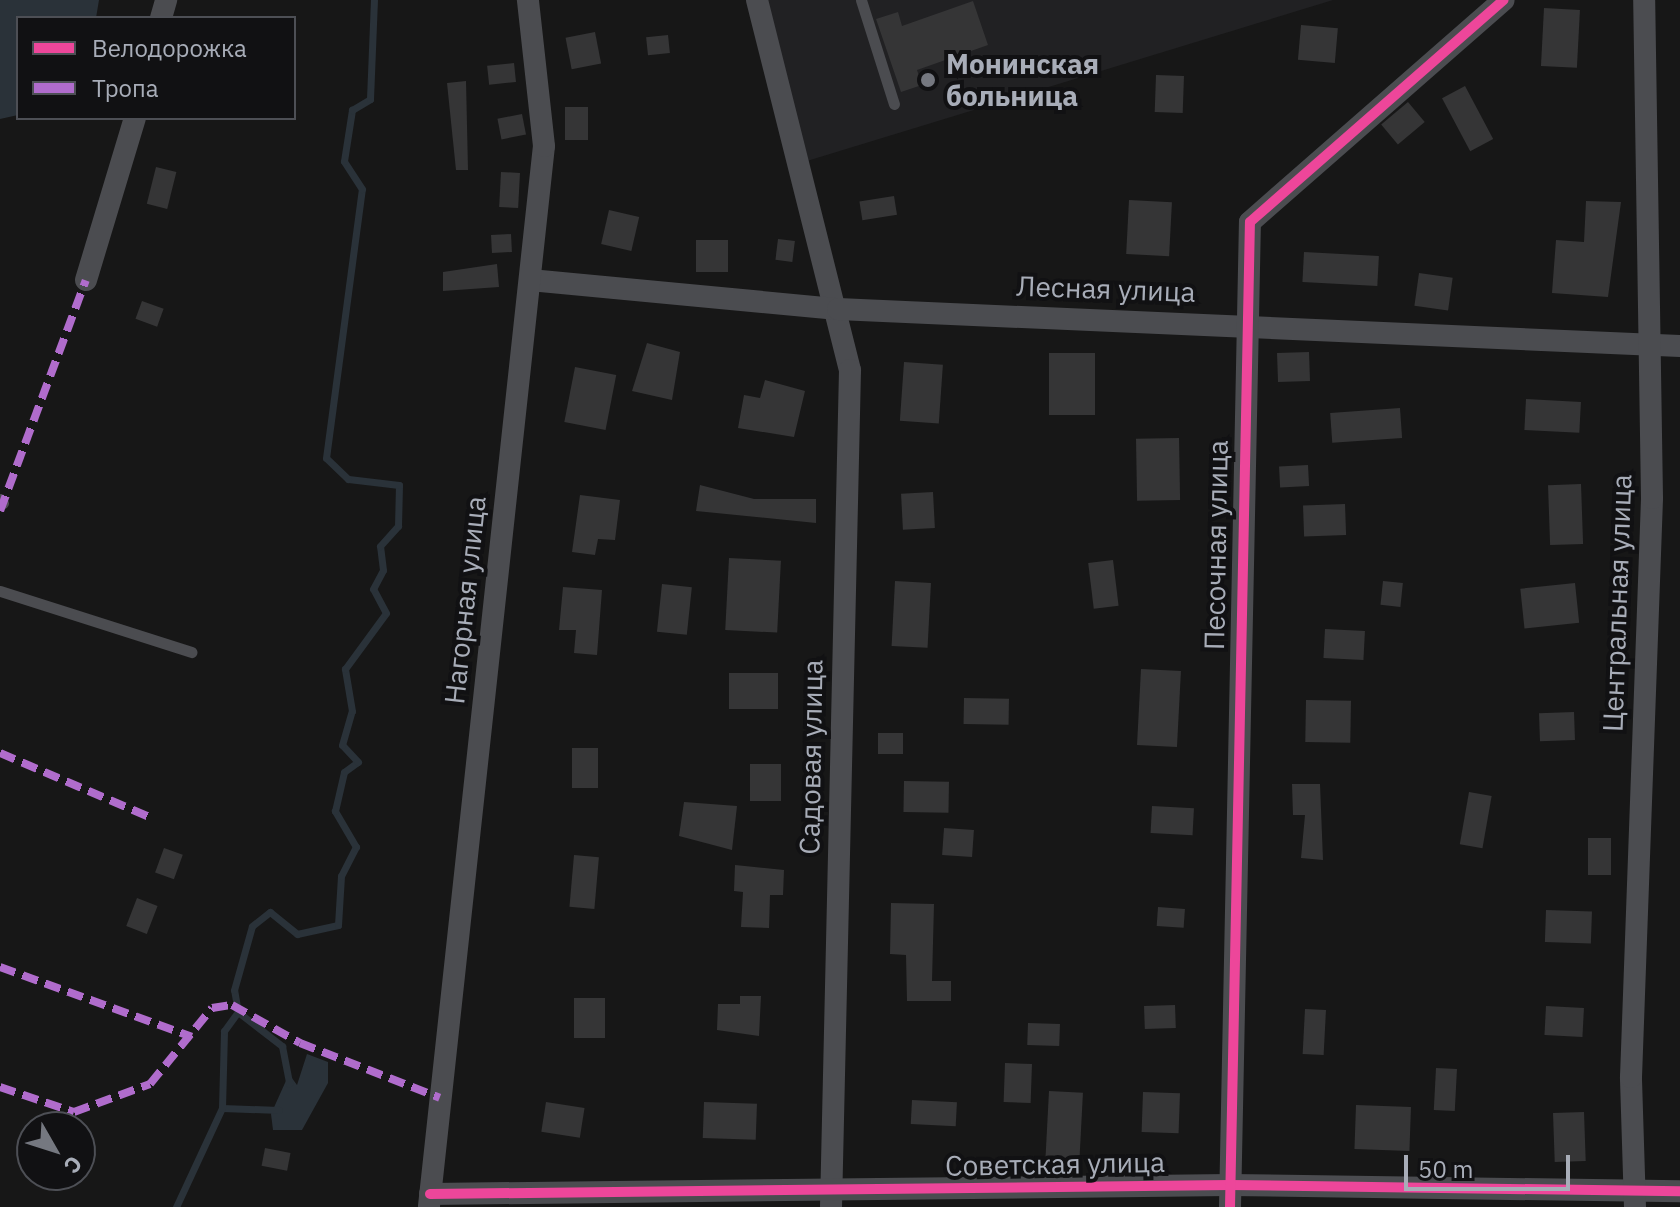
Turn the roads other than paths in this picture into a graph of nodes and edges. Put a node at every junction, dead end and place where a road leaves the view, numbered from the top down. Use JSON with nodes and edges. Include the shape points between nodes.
{"nodes":[{"id":1,"x":528,"y":0,"type":"edge"},
{"id":2,"x":757,"y":0,"type":"edge"},
{"id":3,"x":861,"y":0,"type":"edge"},
{"id":4,"x":1504,"y":0,"type":"edge"},
{"id":5,"x":1644,"y":0,"type":"edge"},
{"id":6,"x":894,"y":104,"type":"dead end"},
{"id":7,"x":134,"y":120,"type":"edge"},
{"id":8,"x":86,"y":280,"type":"dead end"},
{"id":9,"x":530,"y":280,"type":"junction"},
{"id":10,"x":838,"y":309,"type":"junction"},
{"id":11,"x":1244,"y":324,"type":"junction"},
{"id":12,"x":1647,"y":344,"type":"junction"},
{"id":13,"x":1680,"y":346,"type":"edge"},
{"id":14,"x":0,"y":591,"type":"edge"},
{"id":15,"x":191,"y":652,"type":"dead end"},
{"id":16,"x":1680,"y":1191,"type":"edge"},
{"id":17,"x":1230,"y":1196,"type":"edge"},
{"id":18,"x":1636,"y":1196,"type":"edge"},
{"id":19,"x":832,"y":1199,"type":"edge"},
{"id":20,"x":429,"y":1200,"type":"edge"}],
"edges":[{"from":1,"to":9,"type":"street","name":"Нагорная улица","via":[[544,146]]},
{"from":2,"to":10,"type":"street","name":"Садовая улица"},
{"from":3,"to":6,"type":"lane"},
{"from":4,"to":11,"type":"street","name":"Песочная улица","via":[[1250,222]]},
{"from":5,"to":12,"type":"street","name":"Центральная улица"},
{"from":7,"to":8,"type":"street"},
{"from":9,"to":10,"type":"street","name":"Лесная улица"},
{"from":9,"to":20,"type":"street","name":"Нагорная улица"},
{"from":10,"to":11,"type":"street","name":"Лесная улица"},
{"from":10,"to":19,"type":"street","name":"Садовая улица","via":[[850,370]]},
{"from":11,"to":12,"type":"street","name":"Лесная улица"},
{"from":11,"to":17,"type":"street","name":"Песочная улица"},
{"from":12,"to":13,"type":"street","name":"Лесная улица"},
{"from":12,"to":18,"type":"street","name":"Центральная улица","via":[[1652,498],[1631,1077]]},
{"from":14,"to":15,"type":"lane"},
{"from":16,"to":18,"type":"street","name":"Советская улица"},
{"from":17,"to":18,"type":"street","name":"Советская улица"},
{"from":17,"to":19,"type":"street","name":"Советская улица"},
{"from":19,"to":20,"type":"street","name":"Советская улица"}]}
